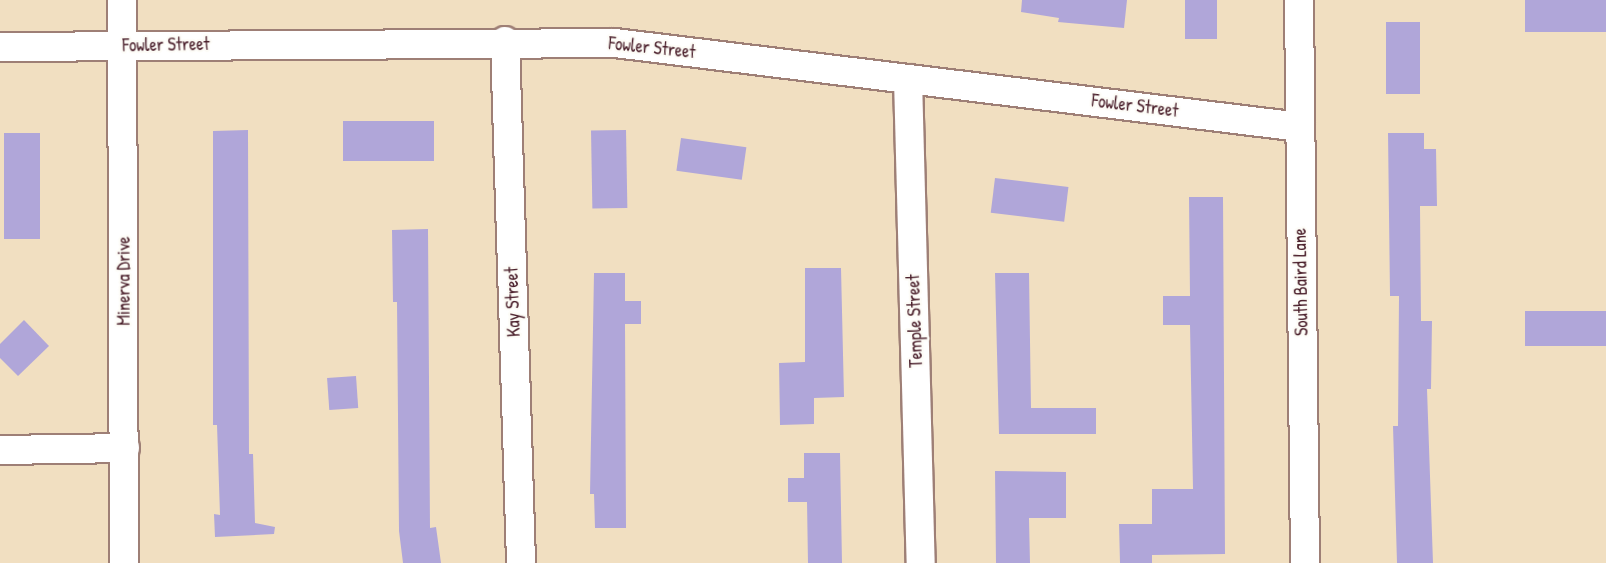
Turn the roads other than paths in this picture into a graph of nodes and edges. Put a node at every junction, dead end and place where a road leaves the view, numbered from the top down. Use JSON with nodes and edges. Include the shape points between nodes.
{"nodes":[{"id":1,"x":122,"y":0,"type":"edge"},
{"id":2,"x":1299,"y":0,"type":"edge"},
{"id":3,"x":505,"y":41,"type":"junction"},
{"id":4,"x":123,"y":45,"type":"junction"},
{"id":5,"x":0,"y":47,"type":"edge"},
{"id":6,"x":908,"y":78,"type":"junction"},
{"id":7,"x":1300,"y":127,"type":"junction"},
{"id":8,"x":125,"y":448,"type":"junction"},
{"id":9,"x":0,"y":450,"type":"edge"},
{"id":10,"x":124,"y":563,"type":"edge"},
{"id":11,"x":521,"y":563,"type":"edge"},
{"id":12,"x":921,"y":563,"type":"edge"},
{"id":13,"x":1305,"y":563,"type":"edge"}],
"edges":[{"from":1,"to":4,"type":"street","name":"Minerva Drive"},
{"from":2,"to":7,"type":"street","name":"South Baird Lane"},
{"from":3,"to":4,"type":"street","name":"Fowler Street"},
{"from":3,"to":6,"type":"street","name":"Fowler Street","via":[[615,43]]},
{"from":3,"to":11,"type":"street","name":"Kay Street"},
{"from":4,"to":5,"type":"street","name":"Fowler Street"},
{"from":4,"to":8,"type":"street","name":"Minerva Drive"},
{"from":6,"to":7,"type":"street","name":"Fowler Street"},
{"from":6,"to":12,"type":"street","name":"Temple Street"},
{"from":7,"to":13,"type":"street","name":"South Baird Lane"},
{"from":8,"to":9,"type":"street"},
{"from":8,"to":10,"type":"street","name":"Minerva Drive"}]}
